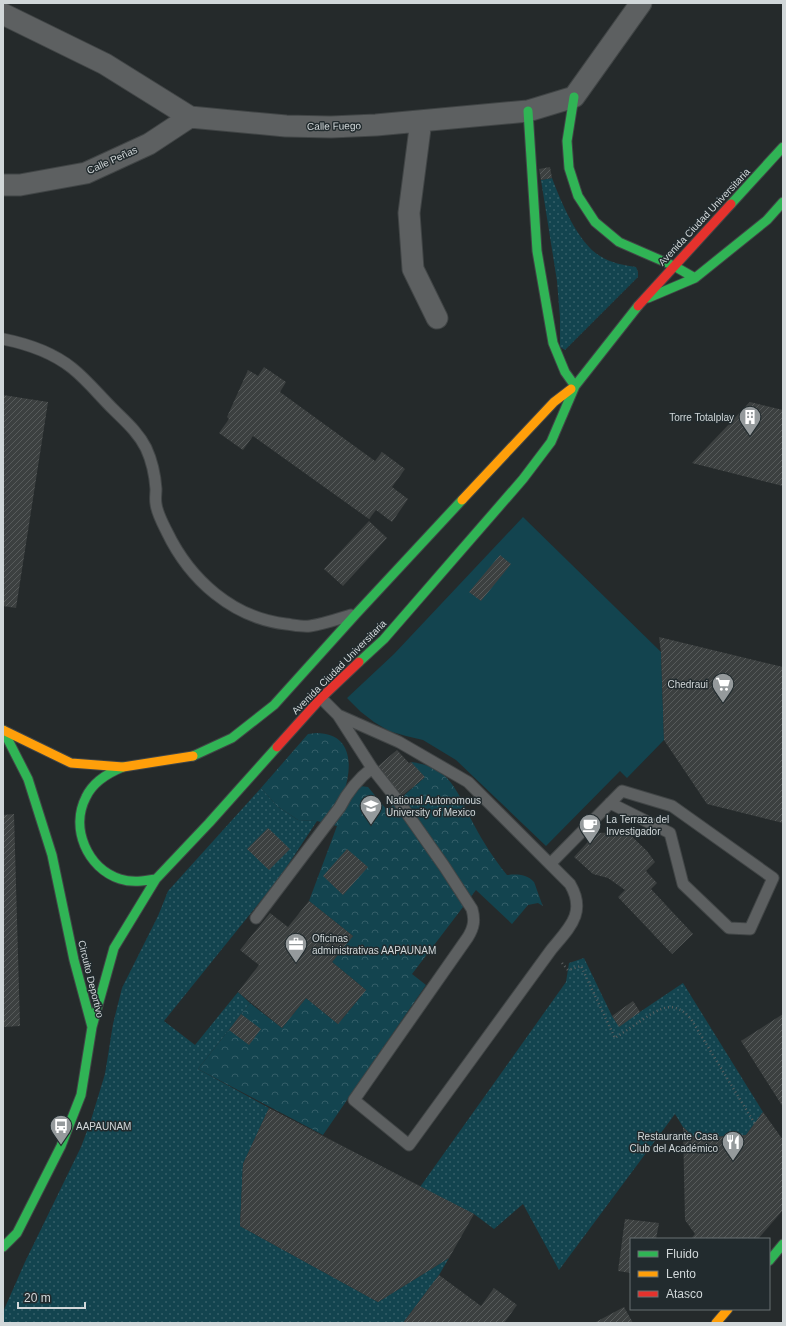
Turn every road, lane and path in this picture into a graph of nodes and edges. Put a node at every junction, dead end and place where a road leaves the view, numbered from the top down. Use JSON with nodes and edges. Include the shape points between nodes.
{"nodes":[{"id":1,"x":641,"y":3,"type":"edge"},
{"id":2,"x":3,"y":14,"type":"edge"},
{"id":3,"x":574,"y":97,"type":"junction"},
{"id":4,"x":528,"y":111,"type":"junction"},
{"id":5,"x":190,"y":117,"type":"junction"},
{"id":6,"x":420,"y":120,"type":"junction"},
{"id":7,"x":783,"y":147,"type":"edge"},
{"id":8,"x":3,"y":185,"type":"edge"},
{"id":9,"x":783,"y":202,"type":"edge"},
{"id":10,"x":674,"y":266,"type":"junction"},
{"id":11,"x":695,"y":278,"type":"junction"},
{"id":12,"x":642,"y":301,"type":"junction"},
{"id":13,"x":436,"y":318,"type":"dead end"},
{"id":14,"x":3,"y":339,"type":"edge"},
{"id":15,"x":575,"y":386,"type":"junction"},
{"id":16,"x":356,"y":614,"type":"junction"},
{"id":17,"x":321,"y":698,"type":"junction"},
{"id":18,"x":338,"y":715,"type":"junction"},
{"id":19,"x":3,"y":730,"type":"edge"},
{"id":20,"x":123,"y":767,"type":"junction"},
{"id":21,"x":372,"y":768,"type":"junction"},
{"id":22,"x":610,"y":803,"type":"junction"},
{"id":23,"x":550,"y":864,"type":"junction"},
{"id":24,"x":156,"y":879,"type":"junction"},
{"id":25,"x":256,"y":918,"type":"dead end"},
{"id":26,"x":551,"y":950,"type":"junction"},
{"id":27,"x":92,"y":1027,"type":"junction"},
{"id":28,"x":755,"y":1124,"type":"dead end"},
{"id":29,"x":17,"y":1233,"type":"junction"},
{"id":30,"x":3,"y":1239,"type":"edge"},
{"id":31,"x":783,"y":1244,"type":"edge"},
{"id":32,"x":3,"y":1247,"type":"edge"},
{"id":33,"x":770,"y":1260,"type":"edge"},
{"id":34,"x":727,"y":1310,"type":"edge"},
{"id":35,"x":716,"y":1323,"type":"edge"}],
"edges":[{"from":1,"to":3,"type":"street"},
{"from":2,"to":5,"type":"street","name":"Calle Fuego","via":[[104,64]]},
{"from":3,"to":4,"type":"street","name":"Calle Fuego"},
{"from":3,"to":10,"type":"street","via":[[567,141],[569,168],[578,196],[595,222],[619,242]]},
{"from":4,"to":6,"type":"street","name":"Calle Fuego"},
{"from":4,"to":15,"type":"street","via":[[537,251],[553,343],[565,372]]},
{"from":5,"to":6,"type":"street","name":"Calle Fuego","via":[[286,126],[331,127]]},
{"from":5,"to":8,"type":"street","name":"Calle Peñas","via":[[149,144],[86,173],[20,185]]},
{"from":6,"to":13,"type":"street","via":[[409,213],[413,269]]},
{"from":7,"to":10,"type":"street","name":"Avenida Ciudad Universitaria"},
{"from":9,"to":11,"type":"street","name":"Avenida Ciudad Universitaria","via":[[767,220]]},
{"from":10,"to":11,"type":"street"},
{"from":10,"to":12,"type":"street","name":"Avenida Ciudad Universitaria"},
{"from":11,"to":12,"type":"street","name":"Avenida Ciudad Universitaria"},
{"from":12,"to":15,"type":"street","name":"Avenida Ciudad Universitaria"},
{"from":14,"to":16,"type":"lane","via":[[35,347],[55,356],[72,368],[139,435],[151,462],[155,476],[156,504],[171,541],[194,573],[224,601],[254,617],[294,625],[310,626]]},
{"from":15,"to":16,"type":"street","name":"Avenida Ciudad Universitaria","via":[[554,402]]},
{"from":15,"to":17,"type":"street","name":"Avenida Ciudad Universitaria","via":[[550,442],[523,479],[384,639]]},
{"from":16,"to":20,"type":"street","name":"Avenida Ciudad Universitaria","via":[[274,705],[232,738],[195,756]]},
{"from":17,"to":18,"type":"lane"},
{"from":17,"to":24,"type":"street","name":"Avenida Ciudad Universitaria"},
{"from":18,"to":21,"type":"lane"},
{"from":18,"to":23,"type":"lane","via":[[399,742],[468,782]]},
{"from":19,"to":20,"type":"street","name":"Avenida Ciudad Universitaria","via":[[71,763]]},
{"from":19,"to":27,"type":"street","name":"Circuito Deportivo","via":[[28,779],[52,855],[74,960]]},
{"from":20,"to":24,"type":"street","via":[[101,779],[85,799],[81,835],[91,859],[111,876],[135,882]]},
{"from":21,"to":25,"type":"lane","via":[[353,785],[340,807]]},
{"from":21,"to":26,"type":"lane","via":[[457,885],[472,909],[474,924],[468,937],[354,1100],[410,1145]]},
{"from":22,"to":22,"type":"lane","via":[[670,833],[683,884],[729,928],[750,929],[773,878],[672,806],[622,791]]},
{"from":22,"to":23,"type":"lane"},
{"from":23,"to":26,"type":"lane","via":[[574,890],[577,906],[573,923]]},
{"from":24,"to":27,"type":"street","name":"Avenida Ciudad Universitaria","via":[[114,948]]},
{"from":26,"to":28,"type":"path","via":[[568,970],[581,966],[615,1038],[658,1010],[672,1007],[686,1013]]},
{"from":27,"to":29,"type":"street","name":"Circuito Deportivo","via":[[81,1094],[61,1146]]},
{"from":29,"to":30,"type":"lane"},
{"from":29,"to":32,"type":"street","name":"Circuito Deportivo"},
{"from":31,"to":33,"type":"street"},
{"from":34,"to":35,"type":"street"}]}
